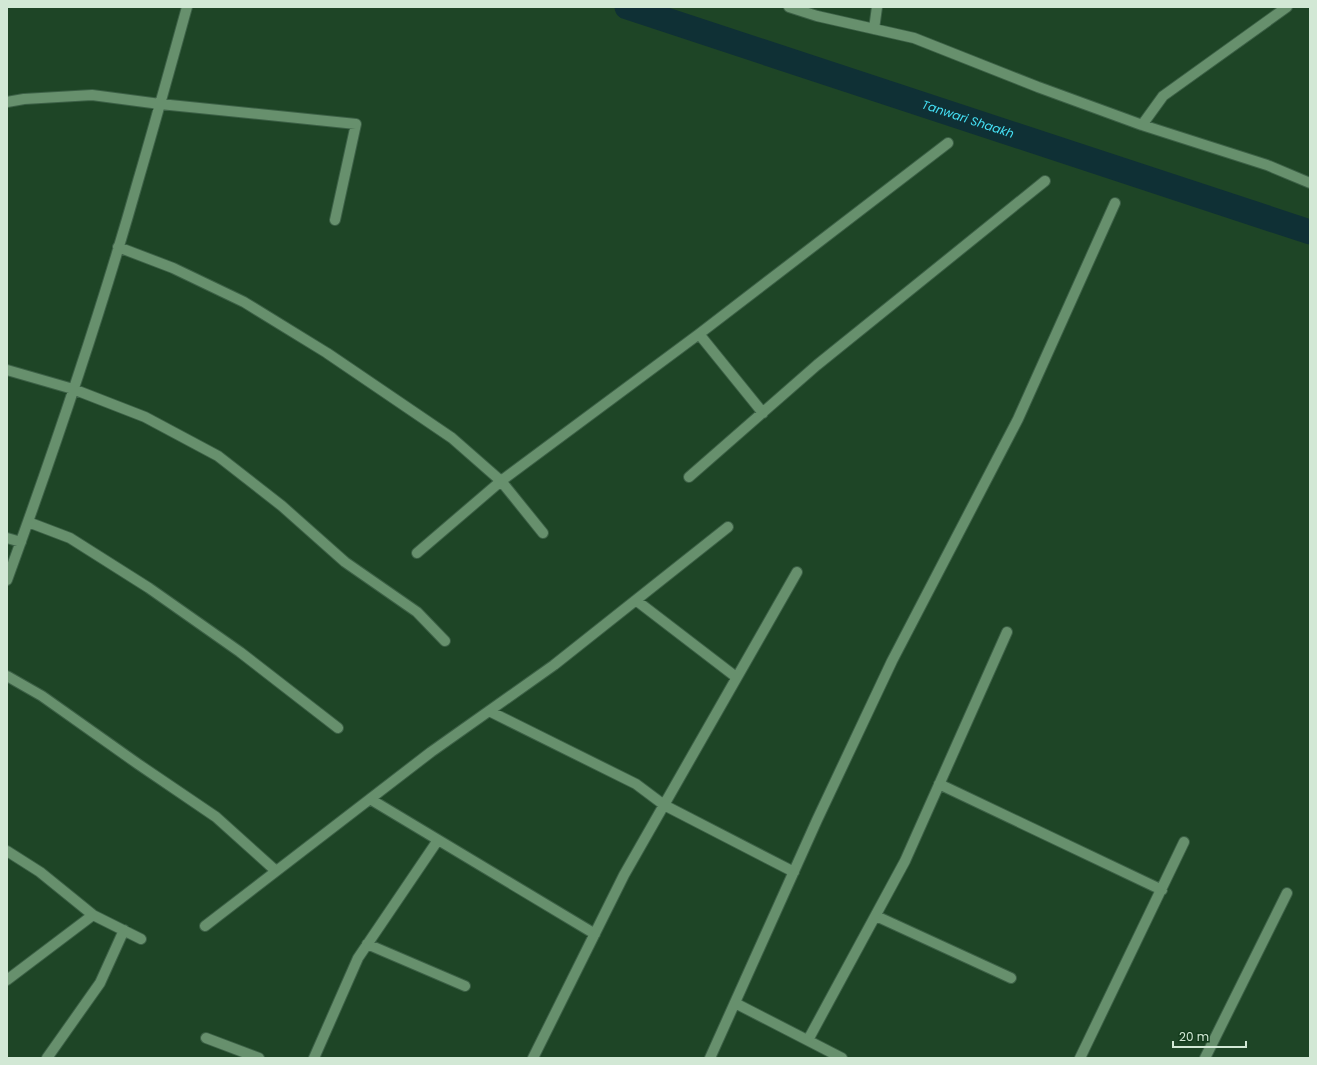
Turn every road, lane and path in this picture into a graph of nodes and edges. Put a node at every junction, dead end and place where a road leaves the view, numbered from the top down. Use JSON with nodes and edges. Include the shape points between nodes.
{"nodes":[{"id":1,"x":187,"y":7,"type":"edge"},
{"id":2,"x":789,"y":7,"type":"edge"},
{"id":3,"x":877,"y":7,"type":"edge"},
{"id":4,"x":1287,"y":7,"type":"edge"},
{"id":5,"x":874,"y":29,"type":"junction"},
{"id":6,"x":7,"y":102,"type":"edge"},
{"id":7,"x":160,"y":104,"type":"junction"},
{"id":8,"x":1142,"y":125,"type":"junction"},
{"id":9,"x":948,"y":143,"type":"dead end"},
{"id":10,"x":1045,"y":181,"type":"dead end"},
{"id":11,"x":1310,"y":183,"type":"edge"},
{"id":12,"x":1115,"y":203,"type":"dead end"},
{"id":13,"x":335,"y":220,"type":"dead end"},
{"id":14,"x":118,"y":247,"type":"junction"},
{"id":15,"x":699,"y":334,"type":"junction"},
{"id":16,"x":7,"y":370,"type":"edge"},
{"id":17,"x":73,"y":388,"type":"junction"},
{"id":18,"x":763,"y":413,"type":"junction"},
{"id":19,"x":689,"y":477,"type":"dead end"},
{"id":20,"x":501,"y":481,"type":"junction"},
{"id":21,"x":28,"y":522,"type":"junction"},
{"id":22,"x":728,"y":526,"type":"dead end"},
{"id":23,"x":543,"y":533,"type":"dead end"},
{"id":24,"x":7,"y":538,"type":"edge"},
{"id":25,"x":21,"y":542,"type":"junction"},
{"id":26,"x":417,"y":553,"type":"dead end"},
{"id":27,"x":797,"y":572,"type":"dead end"},
{"id":28,"x":7,"y":580,"type":"edge"},
{"id":29,"x":637,"y":600,"type":"junction"},
{"id":30,"x":1007,"y":632,"type":"dead end"},
{"id":31,"x":445,"y":641,"type":"dead end"},
{"id":32,"x":7,"y":676,"type":"edge"},
{"id":33,"x":736,"y":677,"type":"junction"},
{"id":34,"x":488,"y":711,"type":"junction"},
{"id":35,"x":338,"y":728,"type":"dead end"},
{"id":36,"x":939,"y":784,"type":"junction"},
{"id":37,"x":370,"y":799,"type":"junction"},
{"id":38,"x":664,"y":805,"type":"junction"},
{"id":39,"x":438,"y":840,"type":"junction"},
{"id":40,"x":1184,"y":842,"type":"dead end"},
{"id":41,"x":7,"y":851,"type":"edge"},
{"id":42,"x":276,"y":871,"type":"junction"},
{"id":43,"x":794,"y":872,"type":"junction"},
{"id":44,"x":1162,"y":890,"type":"junction"},
{"id":45,"x":1287,"y":893,"type":"dead end"},
{"id":46,"x":92,"y":915,"type":"junction"},
{"id":47,"x":876,"y":916,"type":"junction"},
{"id":48,"x":205,"y":926,"type":"dead end"},
{"id":49,"x":124,"y":930,"type":"junction"},
{"id":50,"x":595,"y":934,"type":"junction"},
{"id":51,"x":141,"y":939,"type":"dead end"},
{"id":52,"x":367,"y":944,"type":"junction"},
{"id":53,"x":1011,"y":978,"type":"dead end"},
{"id":54,"x":7,"y":980,"type":"edge"},
{"id":55,"x":465,"y":986,"type":"dead end"},
{"id":56,"x":734,"y":1003,"type":"junction"},
{"id":57,"x":206,"y":1038,"type":"dead end"},
{"id":58,"x":808,"y":1040,"type":"junction"},
{"id":59,"x":47,"y":1058,"type":"edge"},
{"id":60,"x":259,"y":1058,"type":"edge"},
{"id":61,"x":314,"y":1058,"type":"edge"},
{"id":62,"x":533,"y":1058,"type":"edge"},
{"id":63,"x":710,"y":1058,"type":"edge"},
{"id":64,"x":842,"y":1058,"type":"edge"},
{"id":65,"x":1080,"y":1058,"type":"edge"},
{"id":66,"x":1205,"y":1058,"type":"edge"}],
"edges":[{"from":1,"to":7,"type":"street"},
{"from":2,"to":5,"type":"street"},
{"from":3,"to":5,"type":"street"},
{"from":4,"to":8,"type":"street","via":[[1163,96]]},
{"from":5,"to":8,"type":"street","via":[[914,38]]},
{"from":6,"to":7,"type":"street","via":[[92,95]]},
{"from":7,"to":13,"type":"street","via":[[356,124]]},
{"from":7,"to":14,"type":"street"},
{"from":8,"to":11,"type":"street","via":[[1267,165]]},
{"from":9,"to":15,"type":"street"},
{"from":10,"to":18,"type":"street"},
{"from":12,"to":43,"type":"street","via":[[1018,419],[892,661]]},
{"from":14,"to":17,"type":"street"},
{"from":14,"to":20,"type":"street","via":[[173,268],[244,302],[308,341],[452,438]]},
{"from":15,"to":18,"type":"street"},
{"from":15,"to":20,"type":"street"},
{"from":16,"to":17,"type":"street"},
{"from":17,"to":21,"type":"street"},
{"from":17,"to":31,"type":"street","via":[[145,417],[218,456],[282,506],[345,562],[417,612]]},
{"from":18,"to":19,"type":"street"},
{"from":20,"to":23,"type":"street"},
{"from":20,"to":26,"type":"street"},
{"from":21,"to":25,"type":"street"},
{"from":21,"to":35,"type":"street","via":[[70,538],[149,588],[240,652]]},
{"from":22,"to":29,"type":"street"},
{"from":24,"to":25,"type":"street"},
{"from":25,"to":28,"type":"street"},
{"from":27,"to":33,"type":"street"},
{"from":29,"to":33,"type":"street"},
{"from":29,"to":34,"type":"street","via":[[554,665]]},
{"from":30,"to":36,"type":"street"},
{"from":32,"to":42,"type":"street","via":[[42,696],[216,817]]},
{"from":33,"to":38,"type":"street"},
{"from":34,"to":37,"type":"street"},
{"from":34,"to":38,"type":"street","via":[[636,784]]},
{"from":36,"to":44,"type":"street"},
{"from":36,"to":47,"type":"street","via":[[905,861]]},
{"from":37,"to":39,"type":"street"},
{"from":37,"to":42,"type":"street"},
{"from":38,"to":43,"type":"street"},
{"from":38,"to":50,"type":"street","via":[[624,875]]},
{"from":39,"to":50,"type":"street"},
{"from":39,"to":52,"type":"street"},
{"from":40,"to":44,"type":"street"},
{"from":41,"to":46,"type":"street","via":[[40,872]]},
{"from":42,"to":48,"type":"street"},
{"from":43,"to":56,"type":"street"},
{"from":44,"to":65,"type":"street"},
{"from":45,"to":66,"type":"street"},
{"from":46,"to":49,"type":"street"},
{"from":46,"to":54,"type":"street"},
{"from":47,"to":53,"type":"street"},
{"from":47,"to":58,"type":"street"},
{"from":49,"to":51,"type":"street"},
{"from":49,"to":59,"type":"street","via":[[100,983]]},
{"from":50,"to":62,"type":"street"},
{"from":52,"to":55,"type":"street"},
{"from":52,"to":61,"type":"street","via":[[358,958]]},
{"from":56,"to":58,"type":"street"},
{"from":56,"to":63,"type":"street"},
{"from":57,"to":60,"type":"street"},
{"from":58,"to":64,"type":"street"}]}
